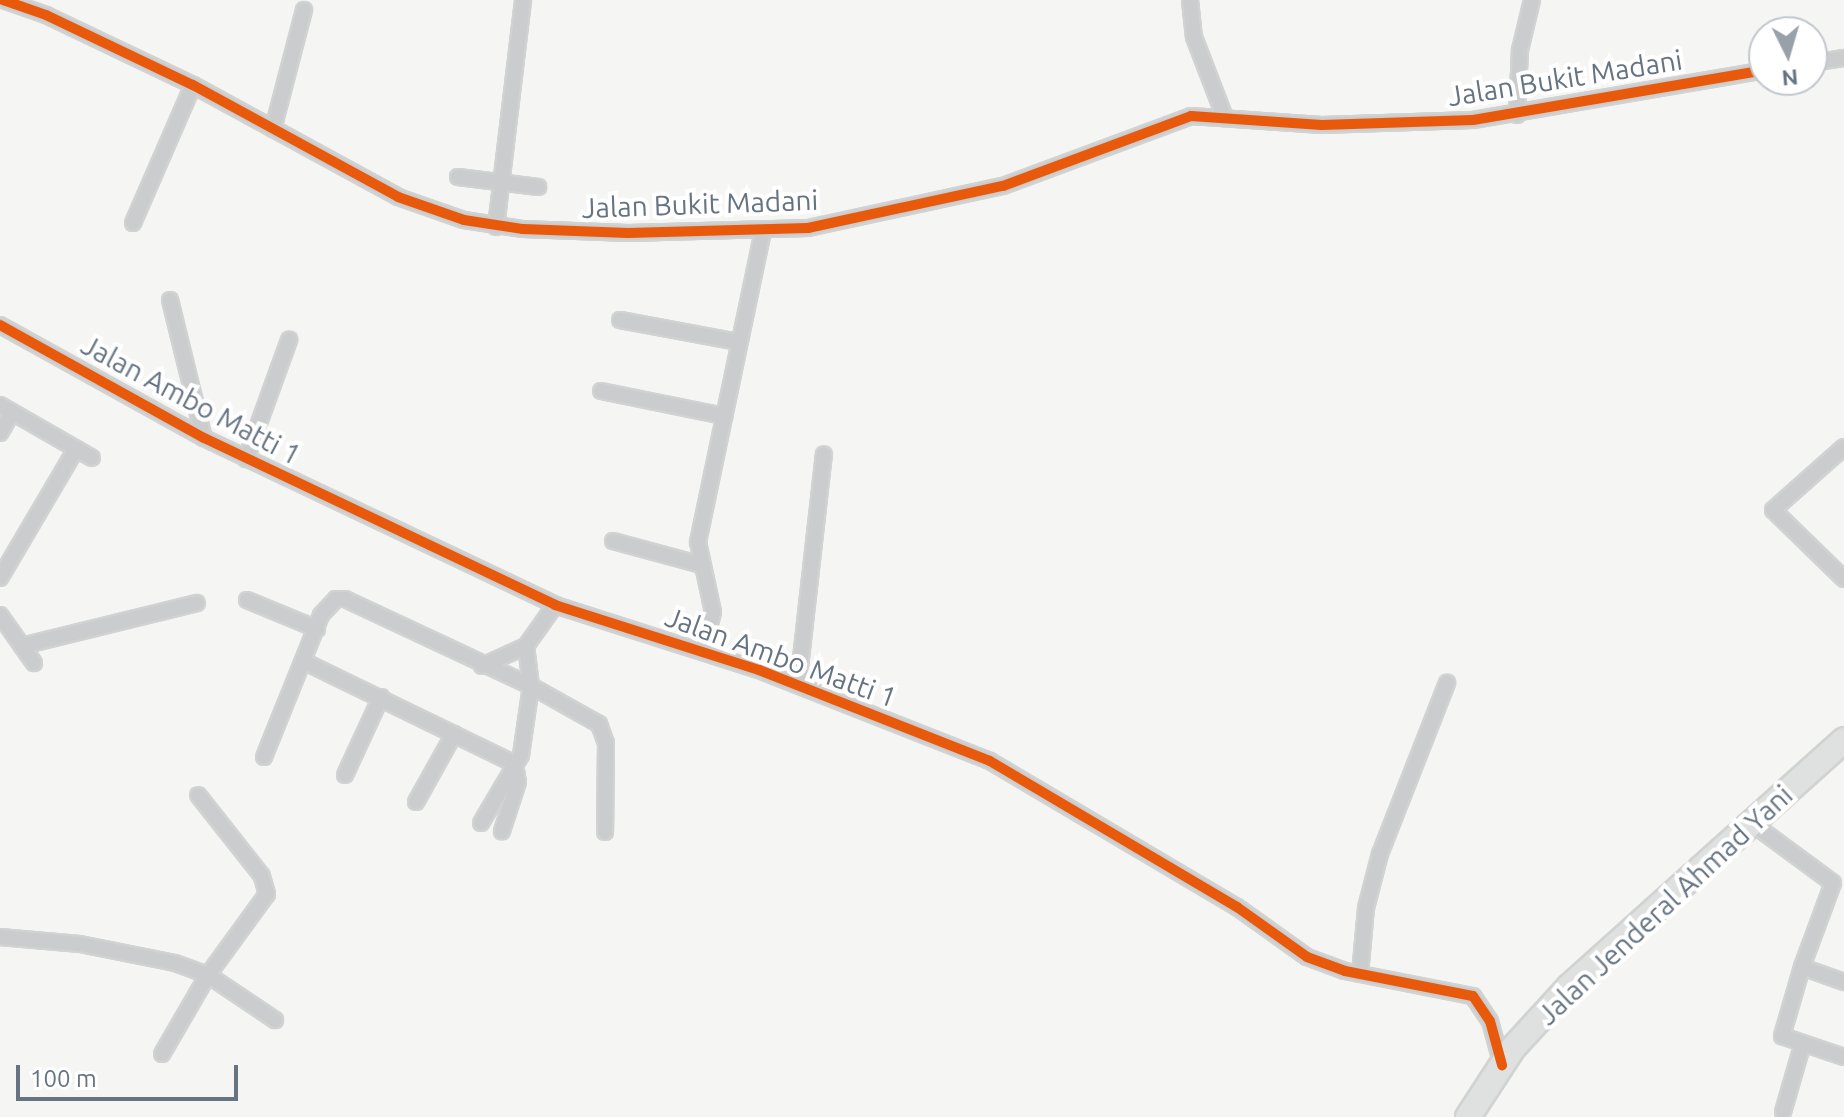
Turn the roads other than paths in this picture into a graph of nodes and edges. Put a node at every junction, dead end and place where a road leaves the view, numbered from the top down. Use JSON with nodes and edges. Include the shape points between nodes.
{"nodes":[{"id":1,"x":3,"y":0,"type":"edge"},
{"id":2,"x":523,"y":0,"type":"edge"},
{"id":3,"x":1190,"y":0,"type":"edge"},
{"id":4,"x":1532,"y":0,"type":"edge"},
{"id":5,"x":304,"y":10,"type":"dead end"},
{"id":6,"x":1748,"y":73,"type":"edge"},
{"id":7,"x":193,"y":85,"type":"junction"},
{"id":8,"x":1224,"y":115,"type":"junction"},
{"id":9,"x":1517,"y":115,"type":"junction"},
{"id":10,"x":273,"y":129,"type":"junction"},
{"id":11,"x":458,"y":177,"type":"dead end"},
{"id":12,"x":501,"y":183,"type":"junction"},
{"id":13,"x":538,"y":187,"type":"dead end"},
{"id":14,"x":133,"y":223,"type":"dead end"},
{"id":15,"x":496,"y":227,"type":"junction"},
{"id":16,"x":763,"y":231,"type":"junction"},
{"id":17,"x":170,"y":300,"type":"dead end"},
{"id":18,"x":620,"y":320,"type":"dead end"},
{"id":19,"x":0,"y":325,"type":"edge"},
{"id":20,"x":289,"y":340,"type":"dead end"},
{"id":21,"x":739,"y":342,"type":"junction"},
{"id":22,"x":601,"y":391,"type":"dead end"},
{"id":23,"x":6,"y":408,"type":"edge"},
{"id":24,"x":724,"y":416,"type":"junction"},
{"id":25,"x":0,"y":433,"type":"edge"},
{"id":26,"x":204,"y":438,"type":"junction"},
{"id":27,"x":1844,"y":447,"type":"edge"},
{"id":28,"x":76,"y":449,"type":"junction"},
{"id":29,"x":824,"y":454,"type":"dead end"},
{"id":30,"x":92,"y":458,"type":"dead end"},
{"id":31,"x":246,"y":459,"type":"junction"},
{"id":32,"x":613,"y":541,"type":"dead end"},
{"id":33,"x":702,"y":565,"type":"junction"},
{"id":34,"x":1841,"y":570,"type":"edge"},
{"id":35,"x":0,"y":578,"type":"edge"},
{"id":36,"x":247,"y":600,"type":"dead end"},
{"id":37,"x":197,"y":603,"type":"dead end"},
{"id":38,"x":555,"y":605,"type":"junction"},
{"id":39,"x":0,"y":615,"type":"edge"},
{"id":40,"x":317,"y":629,"type":"junction"},
{"id":41,"x":22,"y":646,"type":"junction"},
{"id":42,"x":526,"y":646,"type":"junction"},
{"id":43,"x":703,"y":652,"type":"junction"},
{"id":44,"x":303,"y":661,"type":"junction"},
{"id":45,"x":34,"y":663,"type":"dead end"},
{"id":46,"x":482,"y":666,"type":"junction"},
{"id":47,"x":1447,"y":683,"type":"dead end"},
{"id":48,"x":798,"y":685,"type":"junction"},
{"id":49,"x":531,"y":686,"type":"junction"},
{"id":50,"x":381,"y":697,"type":"junction"},
{"id":51,"x":454,"y":734,"type":"junction"},
{"id":52,"x":1844,"y":740,"type":"edge"},
{"id":53,"x":264,"y":757,"type":"dead end"},
{"id":54,"x":515,"y":764,"type":"junction"},
{"id":55,"x":345,"y":775,"type":"dead end"},
{"id":56,"x":198,"y":795,"type":"dead end"},
{"id":57,"x":416,"y":802,"type":"dead end"},
{"id":58,"x":481,"y":823,"type":"dead end"},
{"id":59,"x":1753,"y":824,"type":"junction"},
{"id":60,"x":502,"y":831,"type":"dead end"},
{"id":61,"x":605,"y":832,"type":"dead end"},
{"id":62,"x":0,"y":937,"type":"edge"},
{"id":63,"x":1802,"y":967,"type":"junction"},
{"id":64,"x":1360,"y":974,"type":"junction"},
{"id":65,"x":208,"y":975,"type":"junction"},
{"id":66,"x":1844,"y":982,"type":"edge"},
{"id":67,"x":275,"y":1020,"type":"dead end"},
{"id":68,"x":1802,"y":1046,"type":"junction"},
{"id":69,"x":162,"y":1054,"type":"dead end"},
{"id":70,"x":1844,"y":1057,"type":"edge"},
{"id":71,"x":1502,"y":1065,"type":"junction"},
{"id":72,"x":1783,"y":1112,"type":"dead end"},
{"id":73,"x":1468,"y":1117,"type":"edge"}],
"edges":[{"from":1,"to":7,"type":"street","name":"Jalan Bukit Madani"},
{"from":2,"to":12,"type":"street"},
{"from":3,"to":8,"type":"street","via":[[1194,37]]},
{"from":4,"to":9,"type":"street","via":[[1520,50]]},
{"from":5,"to":10,"type":"street"},
{"from":6,"to":9,"type":"street","name":"Jalan Bukit Madani"},
{"from":7,"to":10,"type":"street","name":"Jalan Bukit Madani"},
{"from":7,"to":14,"type":"street"},
{"from":8,"to":9,"type":"street","name":"Jalan Bukit Madani","via":[[1322,125]]},
{"from":8,"to":16,"type":"street","name":"Jalan Bukit Madani","via":[[1172,122],[1003,186],[856,220]]},
{"from":10,"to":15,"type":"street","name":"Jalan Bukit Madani","via":[[398,197]]},
{"from":11,"to":12,"type":"street"},
{"from":12,"to":13,"type":"street"},
{"from":12,"to":15,"type":"street"},
{"from":15,"to":16,"type":"street","name":"Jalan Bukit Madani","via":[[628,233]]},
{"from":16,"to":21,"type":"street"},
{"from":17,"to":26,"type":"street"},
{"from":18,"to":21,"type":"street"},
{"from":19,"to":26,"type":"street","name":"Jalan Ambo Matti 1"},
{"from":20,"to":31,"type":"street"},
{"from":21,"to":24,"type":"street"},
{"from":22,"to":24,"type":"street"},
{"from":23,"to":25,"type":"street"},
{"from":23,"to":28,"type":"street"},
{"from":24,"to":33,"type":"street","via":[[698,542]]},
{"from":26,"to":31,"type":"street","name":"Jalan Ambo Matti 1"},
{"from":27,"to":34,"type":"street","via":[[1773,510]]},
{"from":28,"to":30,"type":"street"},
{"from":28,"to":35,"type":"street"},
{"from":29,"to":48,"type":"street"},
{"from":31,"to":38,"type":"street","name":"Jalan Ambo Matti 1"},
{"from":32,"to":33,"type":"street"},
{"from":33,"to":43,"type":"street","via":[[713,612]]},
{"from":36,"to":40,"type":"street"},
{"from":37,"to":41,"type":"street"},
{"from":38,"to":42,"type":"street"},
{"from":38,"to":43,"type":"street","name":"Jalan Ambo Matti 1"},
{"from":39,"to":41,"type":"street"},
{"from":40,"to":44,"type":"street"},
{"from":40,"to":46,"type":"street","via":[[325,609],[336,599],[345,599],[377,610]]},
{"from":41,"to":45,"type":"street"},
{"from":42,"to":46,"type":"street"},
{"from":42,"to":49,"type":"street"},
{"from":43,"to":48,"type":"street","name":"Jalan Ambo Matti 1"},
{"from":44,"to":50,"type":"street"},
{"from":44,"to":53,"type":"street"},
{"from":46,"to":49,"type":"street"},
{"from":47,"to":64,"type":"street","via":[[1380,854],[1366,908]]},
{"from":48,"to":64,"type":"street","name":"Jalan Ambo Matti 1","via":[[990,761],[1237,907],[1307,957]]},
{"from":49,"to":54,"type":"street","via":[[525,736]]},
{"from":49,"to":61,"type":"street","via":[[584,714],[604,734]]},
{"from":50,"to":51,"type":"street"},
{"from":50,"to":55,"type":"street"},
{"from":51,"to":54,"type":"street"},
{"from":51,"to":57,"type":"street"},
{"from":52,"to":59,"type":"highway","name":"Jalan Jenderal Ahmad Yani"},
{"from":54,"to":58,"type":"street"},
{"from":54,"to":60,"type":"street","via":[[518,782]]},
{"from":56,"to":65,"type":"street","via":[[255,866],[267,894]]},
{"from":59,"to":63,"type":"street","via":[[1833,883]]},
{"from":59,"to":71,"type":"highway","name":"Jalan Jenderal Ahmad Yani","via":[[1569,987]]},
{"from":62,"to":65,"type":"street","via":[[80,944]]},
{"from":63,"to":66,"type":"street"},
{"from":63,"to":68,"type":"street","via":[[1780,1031],[1787,1042]]},
{"from":64,"to":71,"type":"street","name":"Jalan Ambo Matti 1","via":[[1473,996],[1490,1021]]},
{"from":65,"to":67,"type":"street"},
{"from":65,"to":69,"type":"street"},
{"from":68,"to":70,"type":"street"},
{"from":68,"to":72,"type":"street"},
{"from":71,"to":73,"type":"highway","name":"Jalan Jenderal Ahmad Yani"}]}
